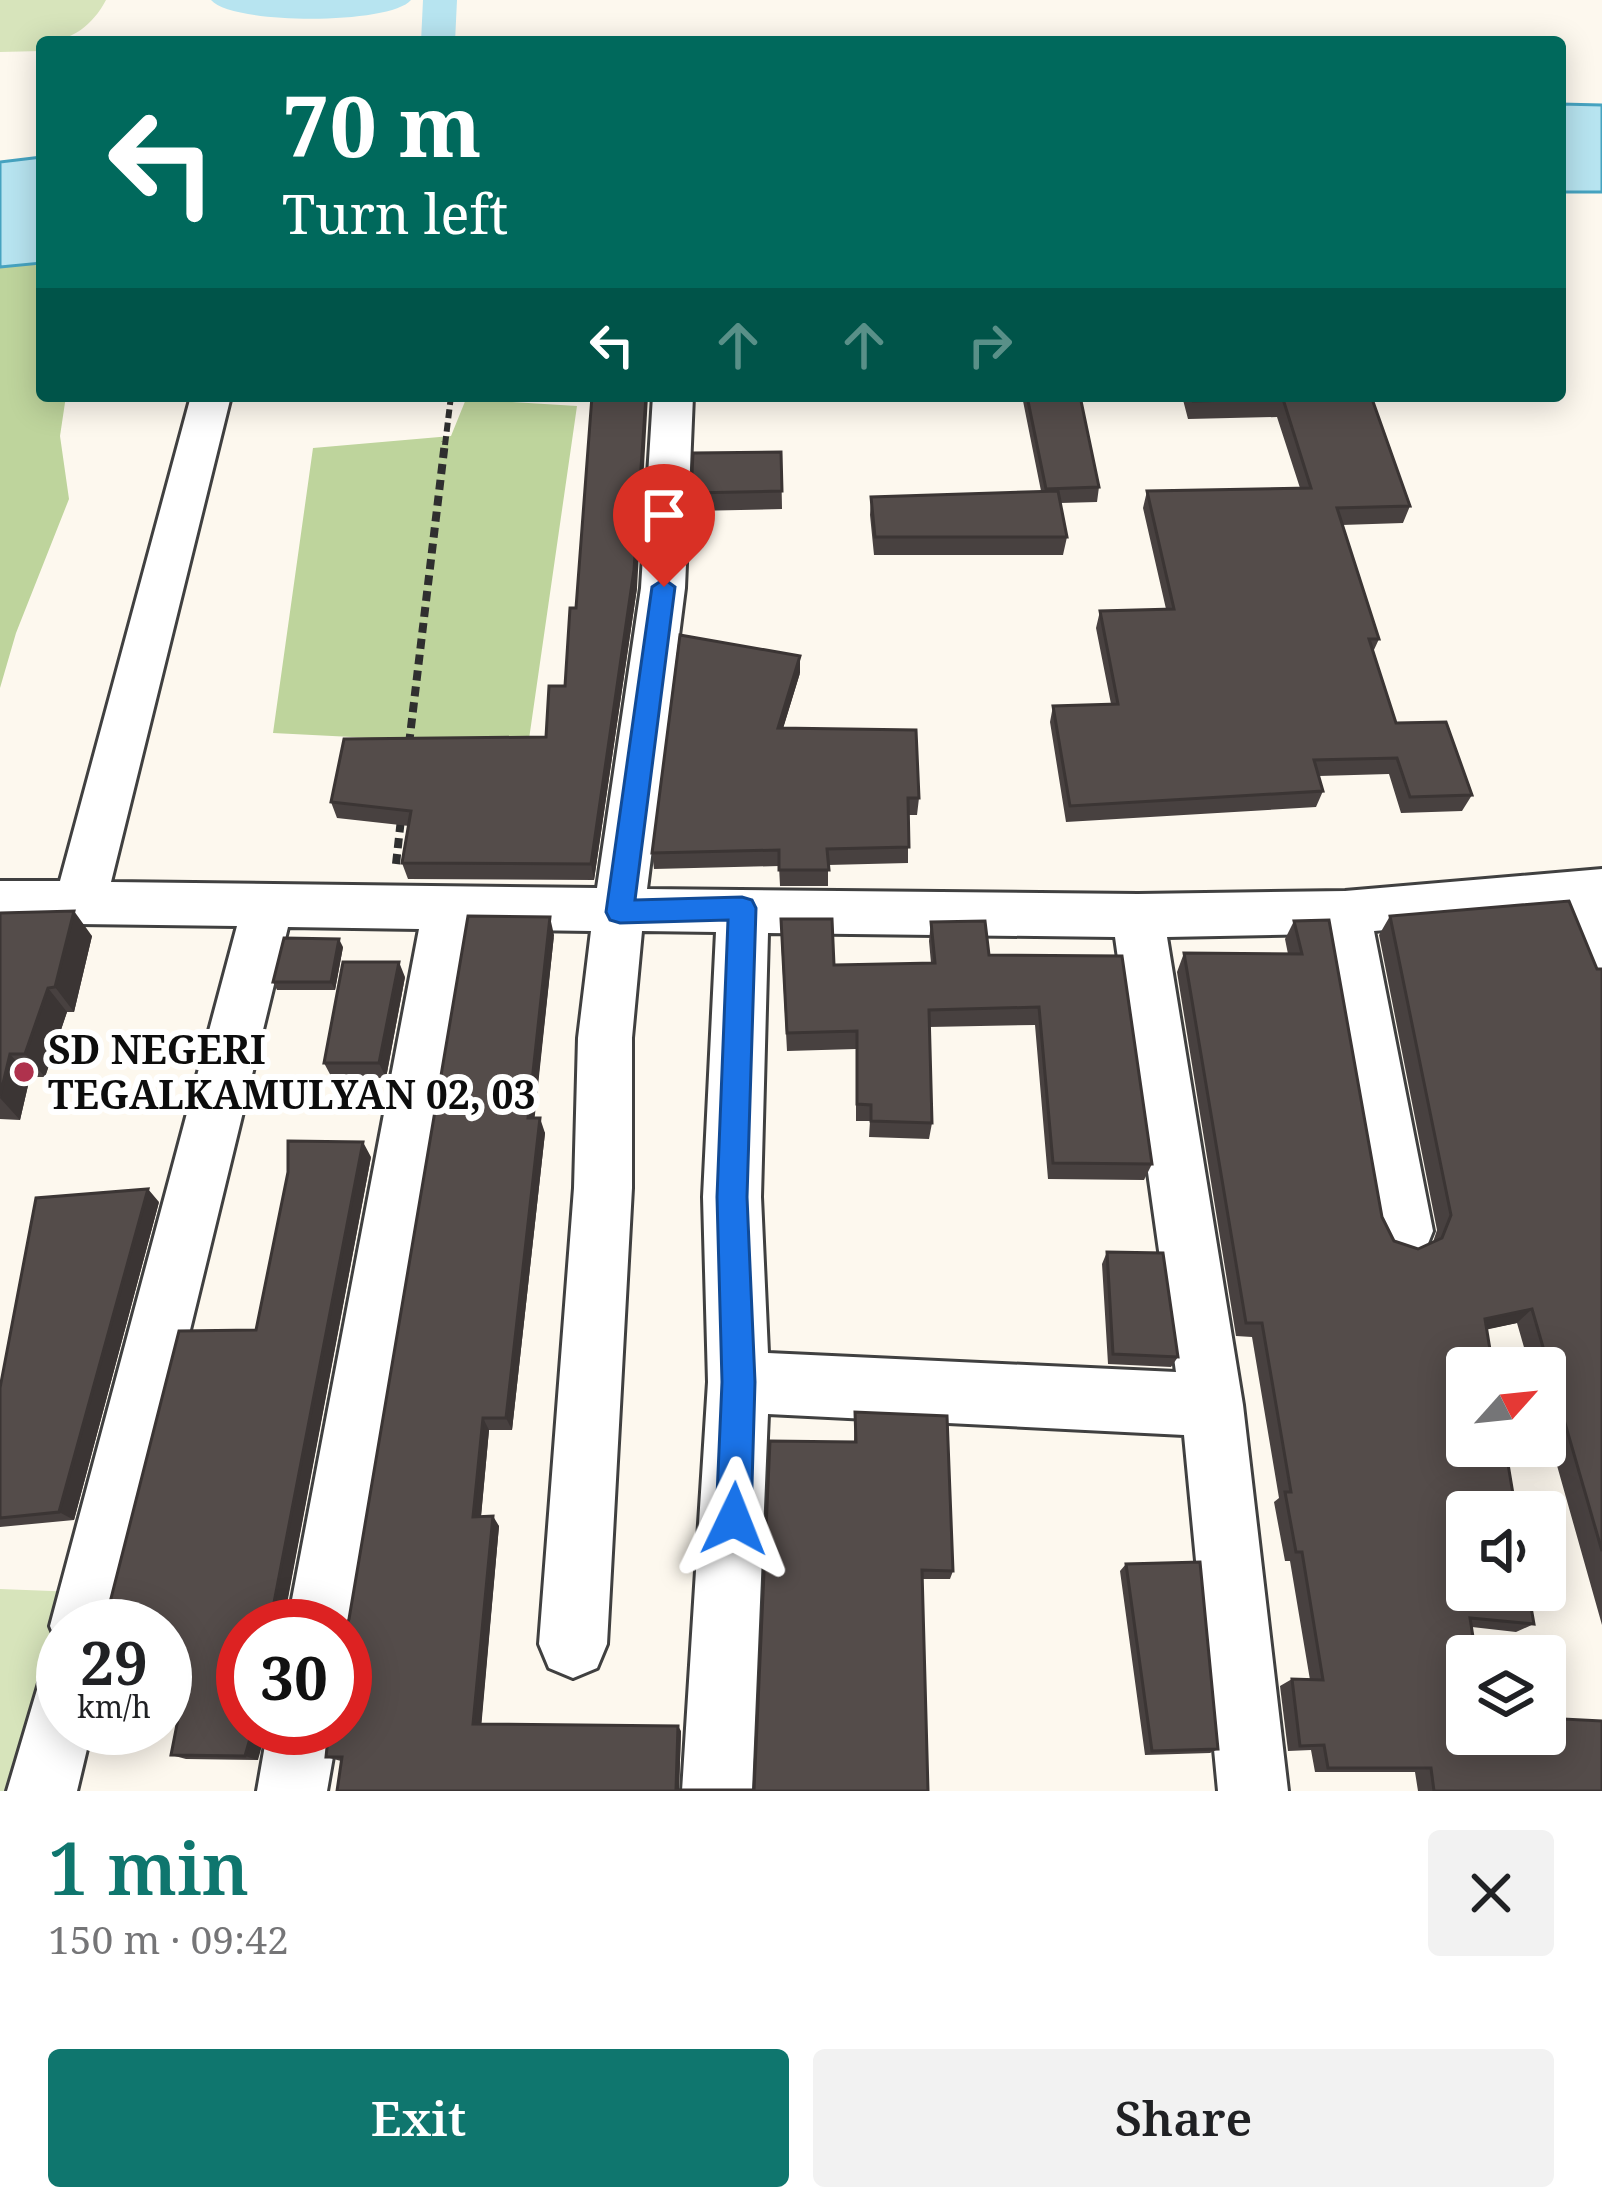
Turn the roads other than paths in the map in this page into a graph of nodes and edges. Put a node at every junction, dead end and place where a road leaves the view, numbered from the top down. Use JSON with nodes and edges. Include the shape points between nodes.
{"nodes":[{"id":1,"x":209,"y":402,"type":"edge"},
{"id":2,"x":673,"y":402,"type":"edge"},
{"id":3,"x":1588,"y":891,"type":"edge"},
{"id":4,"x":0,"y":902,"type":"edge"},
{"id":5,"x":80,"y":902,"type":"junction"},
{"id":6,"x":268,"y":905,"type":"junction"},
{"id":7,"x":742,"y":908,"type":"junction"},
{"id":8,"x":420,"y":909,"type":"junction"},
{"id":9,"x":620,"y":912,"type":"junction"},
{"id":10,"x":1345,"y":912,"type":"junction"},
{"id":11,"x":1138,"y":916,"type":"junction"},
{"id":12,"x":1602,"y":957,"type":"edge"},
{"id":13,"x":1404,"y":1232,"type":"dead end"},
{"id":14,"x":739,"y":1382,"type":"junction"},
{"id":15,"x":1212,"y":1405,"type":"junction"},
{"id":16,"x":91,"y":1599,"type":"edge"},
{"id":17,"x":325,"y":1599,"type":"edge"},
{"id":18,"x":573,"y":1644,"type":"dead end"},
{"id":19,"x":51,"y":1755,"type":"edge"},
{"id":20,"x":298,"y":1755,"type":"edge"},
{"id":21,"x":42,"y":1791,"type":"edge"},
{"id":22,"x":292,"y":1791,"type":"edge"},
{"id":23,"x":717,"y":1791,"type":"edge"},
{"id":24,"x":1253,"y":1791,"type":"edge"}],
"edges":[{"from":1,"to":5,"type":"street"},
{"from":2,"to":9,"type":"street","via":[[664,587]]},
{"from":3,"to":10,"type":"street"},
{"from":3,"to":12,"type":"street"},
{"from":4,"to":5,"type":"street"},
{"from":5,"to":6,"type":"street"},
{"from":6,"to":8,"type":"street"},
{"from":6,"to":16,"type":"street"},
{"from":7,"to":9,"type":"street"},
{"from":7,"to":11,"type":"street"},
{"from":7,"to":14,"type":"street","via":[[732,1197]]},
{"from":8,"to":9,"type":"street"},
{"from":8,"to":17,"type":"street"},
{"from":9,"to":18,"type":"street"},
{"from":10,"to":11,"type":"street"},
{"from":10,"to":13,"type":"street"},
{"from":11,"to":15,"type":"street"},
{"from":14,"to":15,"type":"street"},
{"from":14,"to":23,"type":"street"},
{"from":15,"to":24,"type":"street"},
{"from":19,"to":21,"type":"street"},
{"from":20,"to":22,"type":"street"}]}
